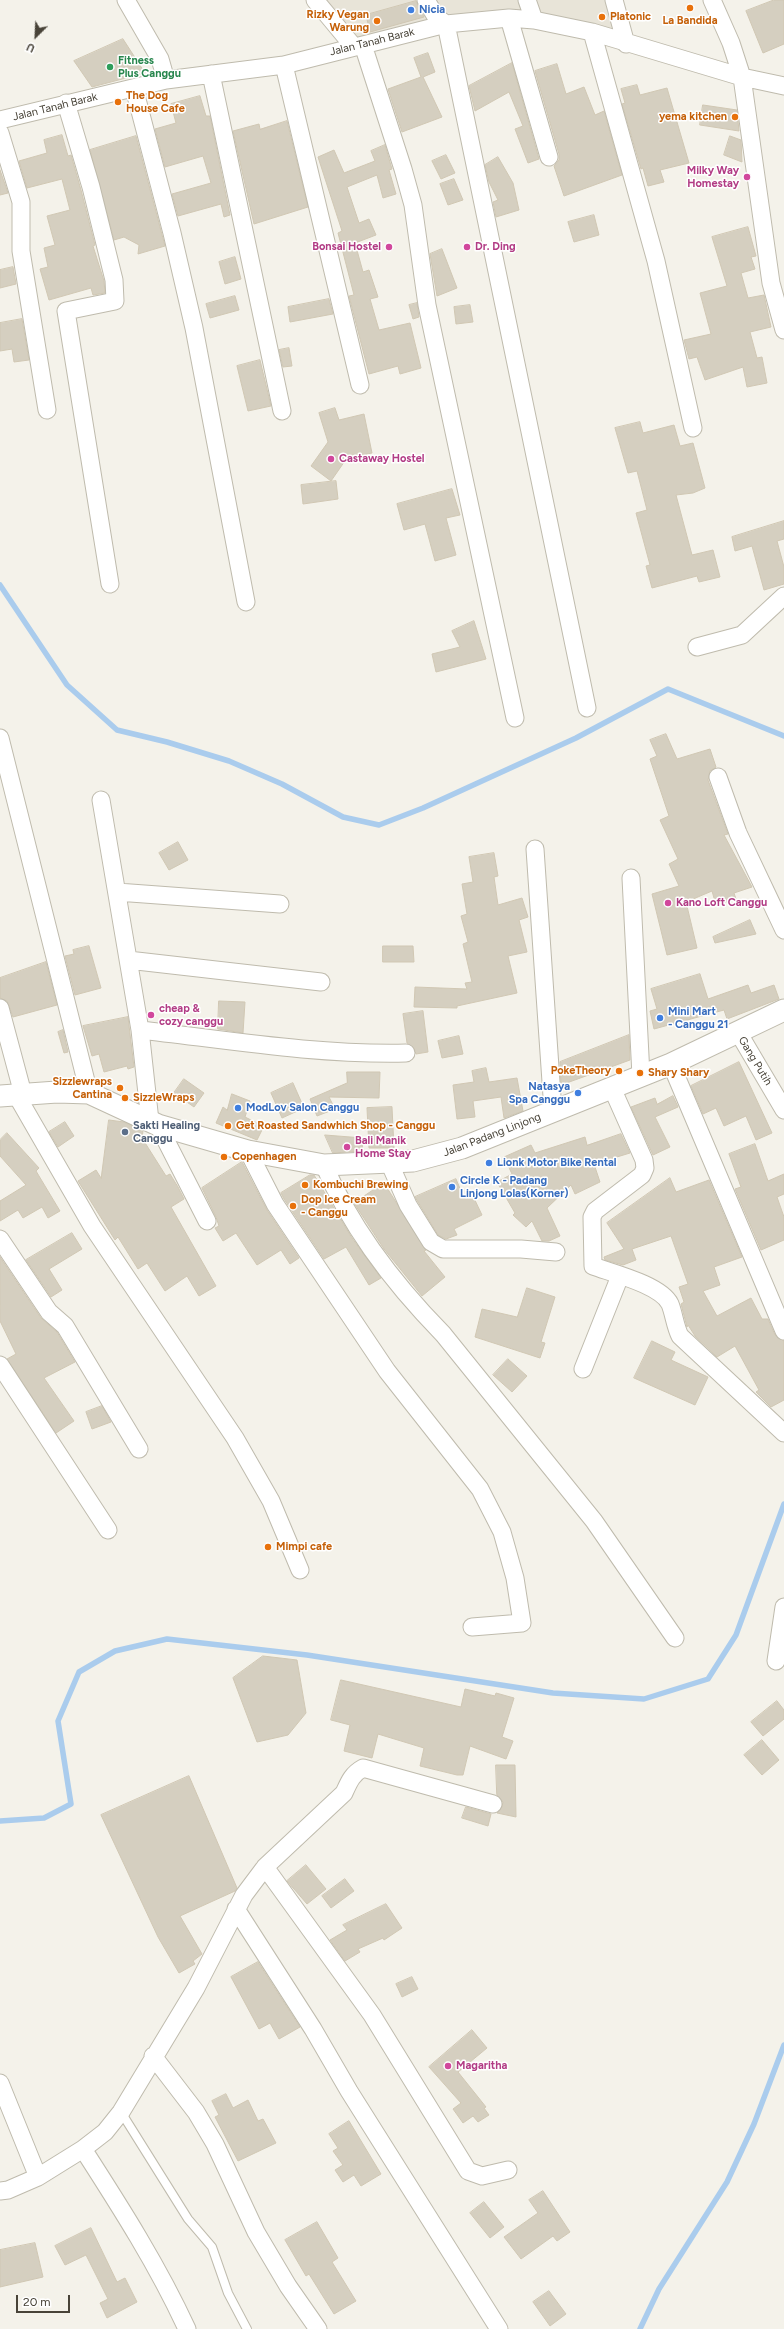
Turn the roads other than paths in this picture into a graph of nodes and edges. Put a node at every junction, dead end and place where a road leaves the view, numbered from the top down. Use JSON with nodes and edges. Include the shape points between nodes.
{"nodes":[{"id":1,"x":126,"y":0,"type":"edge"},
{"id":2,"x":316,"y":0,"type":"edge"},
{"id":3,"x":426,"y":0,"type":"edge"},
{"id":4,"x":527,"y":0,"type":"edge"},
{"id":5,"x":614,"y":0,"type":"edge"},
{"id":6,"x":712,"y":0,"type":"edge"},
{"id":7,"x":509,"y":18,"type":"junction"},
{"id":8,"x":534,"y":20,"type":"junction"},
{"id":9,"x":446,"y":24,"type":"junction"},
{"id":10,"x":592,"y":32,"type":"junction"},
{"id":11,"x":626,"y":44,"type":"junction"},
{"id":12,"x":358,"y":46,"type":"junction"},
{"id":13,"x":284,"y":65,"type":"junction"},
{"id":14,"x":211,"y":74,"type":"junction"},
{"id":15,"x":742,"y":77,"type":"junction"},
{"id":16,"x":166,"y":80,"type":"junction"},
{"id":17,"x":784,"y":86,"type":"edge"},
{"id":18,"x":134,"y":88,"type":"junction"},
{"id":19,"x":66,"y":103,"type":"junction"},
{"id":20,"x":0,"y":120,"type":"edge"},
{"id":21,"x":0,"y":132,"type":"edge"},
{"id":22,"x":549,"y":157,"type":"dead end"},
{"id":23,"x":784,"y":330,"type":"edge"},
{"id":24,"x":360,"y":385,"type":"dead end"},
{"id":25,"x":47,"y":410,"type":"dead end"},
{"id":26,"x":282,"y":411,"type":"dead end"},
{"id":27,"x":693,"y":428,"type":"dead end"},
{"id":28,"x":110,"y":584,"type":"dead end"},
{"id":29,"x":784,"y":596,"type":"edge"},
{"id":30,"x":246,"y":602,"type":"dead end"},
{"id":31,"x":697,"y":647,"type":"dead end"},
{"id":32,"x":587,"y":708,"type":"dead end"},
{"id":33,"x":515,"y":718,"type":"dead end"},
{"id":34,"x":0,"y":738,"type":"edge"},
{"id":35,"x":718,"y":777,"type":"dead end"},
{"id":36,"x":101,"y":800,"type":"dead end"},
{"id":37,"x":535,"y":849,"type":"dead end"},
{"id":38,"x":631,"y":878,"type":"dead end"},
{"id":39,"x":117,"y":892,"type":"junction"},
{"id":40,"x":280,"y":904,"type":"dead end"},
{"id":41,"x":784,"y":930,"type":"edge"},
{"id":42,"x":128,"y":960,"type":"junction"},
{"id":43,"x":321,"y":982,"type":"dead end"},
{"id":44,"x":0,"y":1008,"type":"edge"},
{"id":45,"x":784,"y":1010,"type":"edge"},
{"id":46,"x":140,"y":1030,"type":"junction"},
{"id":47,"x":738,"y":1032,"type":"junction"},
{"id":48,"x":406,"y":1053,"type":"dead end"},
{"id":49,"x":672,"y":1064,"type":"junction"},
{"id":50,"x":641,"y":1076,"type":"junction"},
{"id":51,"x":612,"y":1088,"type":"junction"},
{"id":52,"x":89,"y":1093,"type":"junction"},
{"id":53,"x":14,"y":1095,"type":"edge"},
{"id":54,"x":784,"y":1110,"type":"edge"},
{"id":55,"x":553,"y":1111,"type":"junction"},
{"id":56,"x":154,"y":1123,"type":"junction"},
{"id":57,"x":248,"y":1150,"type":"junction"},
{"id":58,"x":389,"y":1162,"type":"junction"},
{"id":59,"x":324,"y":1165,"type":"junction"},
{"id":60,"x":207,"y":1221,"type":"dead end"},
{"id":61,"x":0,"y":1239,"type":"edge"},
{"id":62,"x":556,"y":1252,"type":"dead end"},
{"id":63,"x":620,"y":1276,"type":"junction"},
{"id":64,"x":784,"y":1331,"type":"edge"},
{"id":65,"x":0,"y":1365,"type":"edge"},
{"id":66,"x":583,"y":1369,"type":"dead end"},
{"id":67,"x":784,"y":1433,"type":"edge"},
{"id":68,"x":139,"y":1449,"type":"dead end"},
{"id":69,"x":108,"y":1530,"type":"dead end"},
{"id":70,"x":300,"y":1570,"type":"dead end"},
{"id":71,"x":784,"y":1607,"type":"edge"},
{"id":72,"x":472,"y":1627,"type":"dead end"},
{"id":73,"x":675,"y":1638,"type":"dead end"},
{"id":74,"x":776,"y":1662,"type":"dead end"},
{"id":75,"x":493,"y":1804,"type":"dead end"},
{"id":76,"x":265,"y":1867,"type":"junction"},
{"id":77,"x":236,"y":1909,"type":"junction"},
{"id":78,"x":153,"y":2056,"type":"junction"},
{"id":79,"x":0,"y":2083,"type":"edge"},
{"id":80,"x":121,"y":2112,"type":"junction"},
{"id":81,"x":83,"y":2150,"type":"junction"},
{"id":82,"x":508,"y":2170,"type":"dead end"},
{"id":83,"x":38,"y":2177,"type":"junction"},
{"id":84,"x":0,"y":2191,"type":"edge"},
{"id":85,"x":187,"y":2329,"type":"edge"},
{"id":86,"x":247,"y":2329,"type":"edge"},
{"id":87,"x":318,"y":2329,"type":"edge"},
{"id":88,"x":499,"y":2329,"type":"edge"}],
"edges":[{"from":1,"to":16,"type":"street","via":[[160,60]]},
{"from":2,"to":12,"type":"street"},
{"from":3,"to":9,"type":"street","via":[[436,17]]},
{"from":4,"to":8,"type":"street"},
{"from":5,"to":11,"type":"street"},
{"from":6,"to":15,"type":"street","via":[[731,43]]},
{"from":7,"to":8,"type":"street","name":"Jalan Tanah Barak"},
{"from":7,"to":9,"type":"street","name":"Jalan Tanah Barak"},
{"from":7,"to":22,"type":"street"},
{"from":8,"to":10,"type":"street","name":"Jalan Tanah Barak"},
{"from":9,"to":12,"type":"street","name":"Jalan Tanah Barak"},
{"from":9,"to":32,"type":"street"},
{"from":10,"to":11,"type":"street","name":"Jalan Tanah Barak"},
{"from":10,"to":27,"type":"street","via":[[656,261]]},
{"from":11,"to":15,"type":"street","name":"Jalan Tanah Barak"},
{"from":12,"to":13,"type":"street","name":"Jalan Tanah Barak"},
{"from":12,"to":33,"type":"street","via":[[403,169],[412,205],[427,305]]},
{"from":13,"to":14,"type":"street","name":"Jalan Tanah Barak"},
{"from":13,"to":24,"type":"street"},
{"from":14,"to":16,"type":"street","name":"Jalan Tanah Barak"},
{"from":14,"to":26,"type":"street"},
{"from":15,"to":17,"type":"street","name":"Jalan Tanah Barak"},
{"from":15,"to":23,"type":"street","via":[[771,283]]},
{"from":16,"to":18,"type":"street","name":"Jalan Tanah Barak"},
{"from":18,"to":19,"type":"street","name":"Jalan Tanah Barak"},
{"from":18,"to":30,"type":"street","via":[[194,328]]},
{"from":19,"to":20,"type":"street","name":"Jalan Tanah Barak"},
{"from":19,"to":28,"type":"street","via":[[114,280],[115,301],[66,310]]},
{"from":21,"to":25,"type":"street","via":[[21,202],[21,251]]},
{"from":29,"to":31,"type":"street","via":[[742,635]]},
{"from":34,"to":52,"type":"street"},
{"from":35,"to":41,"type":"street","via":[[738,833]]},
{"from":36,"to":39,"type":"street"},
{"from":37,"to":55,"type":"street"},
{"from":38,"to":50,"type":"street"},
{"from":39,"to":40,"type":"street"},
{"from":39,"to":42,"type":"street"},
{"from":42,"to":43,"type":"street"},
{"from":42,"to":46,"type":"street"},
{"from":44,"to":53,"type":"street"},
{"from":45,"to":47,"type":"street","name":"Jalan Padang Linjong"},
{"from":46,"to":48,"type":"street","via":[[292,1048]]},
{"from":46,"to":56,"type":"street"},
{"from":47,"to":49,"type":"street","name":"Jalan Padang Linjong"},
{"from":47,"to":54,"type":"street","name":"Gang Putih"},
{"from":49,"to":50,"type":"street","name":"Jalan Padang Linjong"},
{"from":49,"to":64,"type":"street"},
{"from":50,"to":51,"type":"street","name":"Jalan Padang Linjong"},
{"from":51,"to":55,"type":"street","name":"Jalan Padang Linjong"},
{"from":51,"to":63,"type":"street","via":[[644,1160],[645,1168],[642,1175],[599,1205],[592,1217],[593,1266]]},
{"from":52,"to":53,"type":"street","name":"Jalan Padang Linjong"},
{"from":52,"to":56,"type":"street","name":"Jalan Padang Linjong"},
{"from":53,"to":70,"type":"street","via":[[92,1226],[235,1438],[271,1501]]},
{"from":55,"to":58,"type":"street","name":"Jalan Padang Linjong","via":[[462,1148],[413,1161]]},
{"from":56,"to":57,"type":"street","name":"Jalan Padang Linjong"},
{"from":56,"to":60,"type":"street"},
{"from":57,"to":59,"type":"street","name":"Jalan Padang Linjong"},
{"from":57,"to":72,"type":"street","via":[[275,1204],[309,1256],[387,1372],[480,1489],[502,1532],[515,1578],[522,1623]]},
{"from":58,"to":59,"type":"street","name":"Jalan Padang Linjong"},
{"from":58,"to":62,"type":"street","via":[[408,1205],[436,1247]]},
{"from":59,"to":73,"type":"street","via":[[336,1193],[362,1234],[418,1308],[443,1334],[594,1521]]},
{"from":61,"to":68,"type":"street","via":[[49,1312],[65,1326]]},
{"from":63,"to":66,"type":"street"},
{"from":63,"to":67,"type":"street","via":[[664,1295],[670,1304],[675,1327],[680,1336]]},
{"from":65,"to":69,"type":"street"},
{"from":71,"to":74,"type":"street"},
{"from":75,"to":76,"type":"street","via":[[363,1768],[351,1777],[338,1800]]},
{"from":76,"to":77,"type":"street"},
{"from":76,"to":82,"type":"street","via":[[372,2015],[468,2171],[482,2176]]},
{"from":77,"to":78,"type":"street","via":[[196,1988]]},
{"from":77,"to":88,"type":"street","via":[[314,2029],[349,2091]]},
{"from":78,"to":80,"type":"street"},
{"from":78,"to":87,"type":"street","via":[[196,2112],[215,2144],[256,2232],[288,2286]]},
{"from":79,"to":83,"type":"street"},
{"from":80,"to":81,"type":"street","via":[[105,2132]]},
{"from":80,"to":86,"type":"lane","via":[[188,2220],[212,2247],[228,2293]]},
{"from":81,"to":83,"type":"street"},
{"from":81,"to":85,"type":"street","via":[[164,2280]]},
{"from":83,"to":84,"type":"street"}]}
